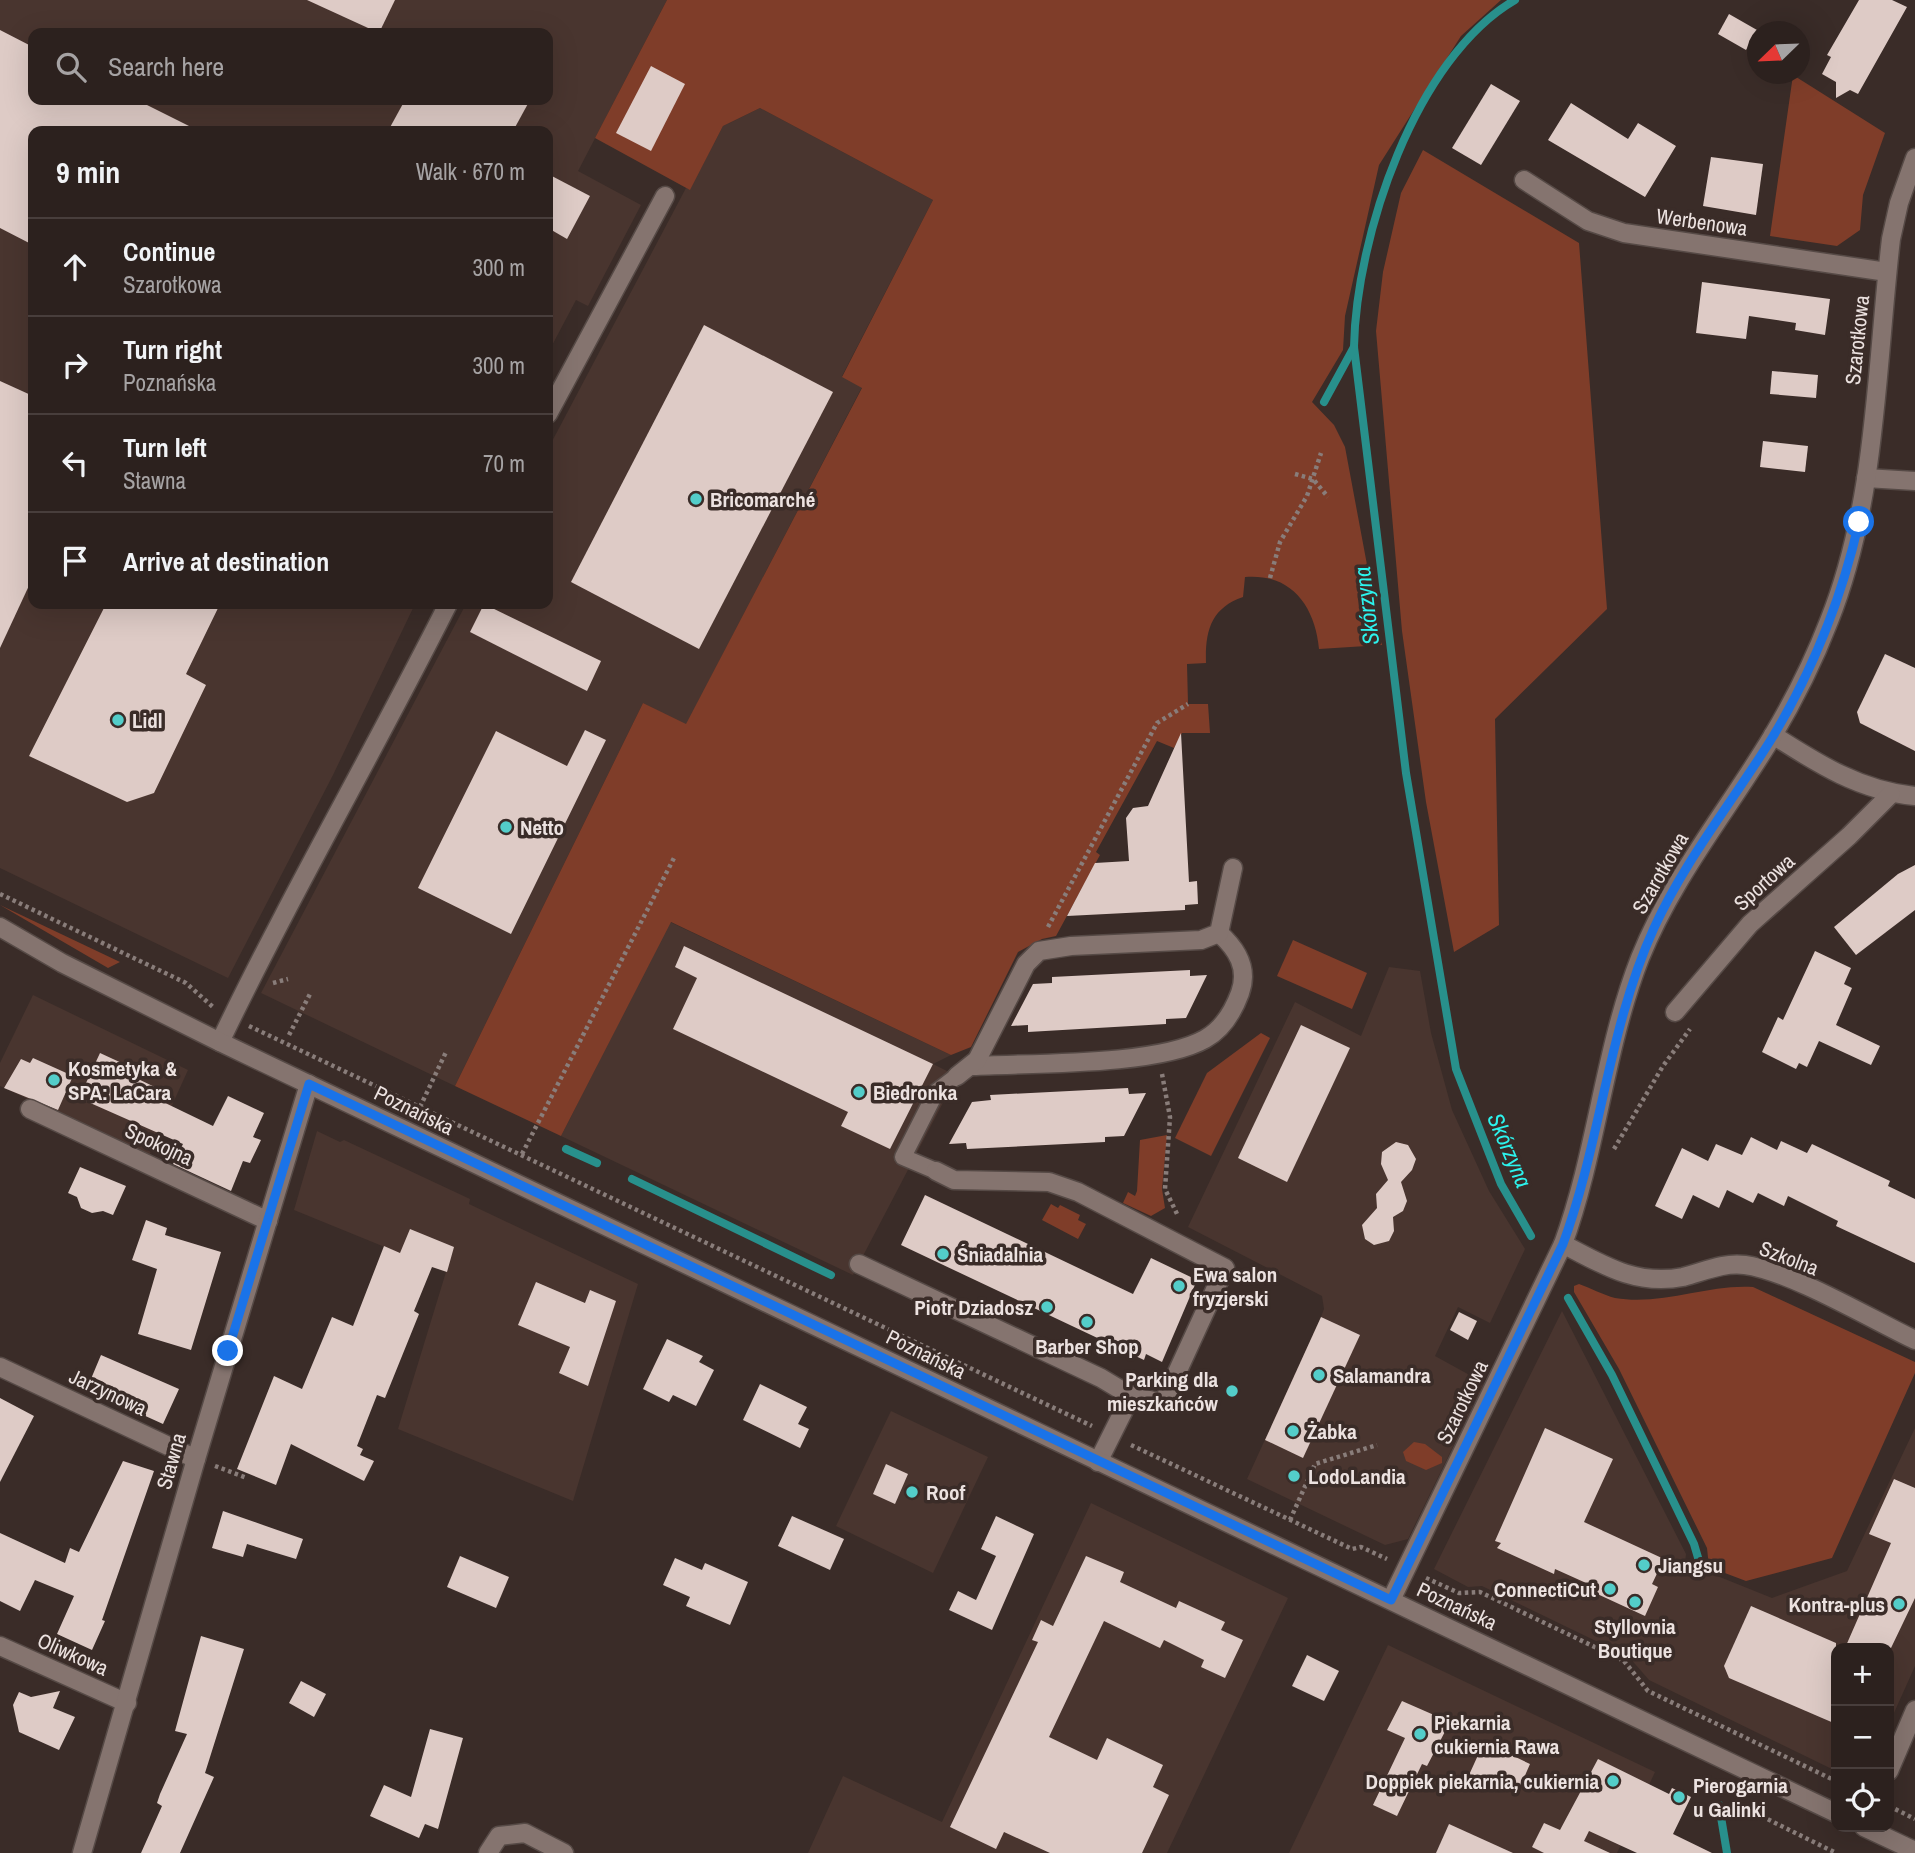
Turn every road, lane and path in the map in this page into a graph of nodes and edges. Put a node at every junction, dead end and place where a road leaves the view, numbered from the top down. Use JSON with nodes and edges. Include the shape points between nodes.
{"nodes":[{"id":1,"x":1915,"y":158,"type":"edge"},
{"id":2,"x":1524,"y":180,"type":"dead end"},
{"id":3,"x":665,"y":196,"type":"dead end"},
{"id":4,"x":1887,"y":272,"type":"junction"},
{"id":5,"x":553,"y":405,"type":"edge"},
{"id":6,"x":1321,"y":453,"type":"dead end"},
{"id":7,"x":1295,"y":474,"type":"dead end"},
{"id":8,"x":1866,"y":478,"type":"junction"},
{"id":9,"x":1313,"y":479,"type":"junction"},
{"id":10,"x":1915,"y":481,"type":"edge"},
{"id":11,"x":1328,"y":497,"type":"dead end"},
{"id":12,"x":1270,"y":578,"type":"dead end"},
{"id":13,"x":445,"y":609,"type":"edge"},
{"id":14,"x":1188,"y":704,"type":"dead end"},
{"id":15,"x":1773,"y":736,"type":"junction"},
{"id":16,"x":1891,"y":793,"type":"junction"},
{"id":17,"x":1915,"y":796,"type":"edge"},
{"id":18,"x":675,"y":856,"type":"dead end"},
{"id":19,"x":1233,"y":868,"type":"dead end"},
{"id":20,"x":0,"y":894,"type":"edge"},
{"id":21,"x":0,"y":927,"type":"edge"},
{"id":22,"x":1219,"y":933,"type":"junction"},
{"id":23,"x":1042,"y":939,"type":"dead end"},
{"id":24,"x":311,"y":992,"type":"dead end"},
{"id":25,"x":212,"y":1006,"type":"dead end"},
{"id":26,"x":1675,"y":1012,"type":"dead end"},
{"id":27,"x":1696,"y":1018,"type":"dead end"},
{"id":28,"x":257,"y":1031,"type":"dead end"},
{"id":29,"x":289,"y":1035,"type":"dead end"},
{"id":30,"x":220,"y":1042,"type":"junction"},
{"id":31,"x":446,"y":1052,"type":"dead end"},
{"id":32,"x":1160,"y":1053,"type":"junction"},
{"id":33,"x":965,"y":1071,"type":"junction"},
{"id":34,"x":309,"y":1084,"type":"junction"},
{"id":35,"x":420,"y":1107,"type":"junction"},
{"id":36,"x":30,"y":1109,"type":"dead end"},
{"id":37,"x":522,"y":1155,"type":"junction"},
{"id":38,"x":1608,"y":1159,"type":"dead end"},
{"id":39,"x":936,"y":1171,"type":"joint"},
{"id":40,"x":1178,"y":1216,"type":"dead end"},
{"id":41,"x":268,"y":1221,"type":"junction"},
{"id":42,"x":1563,"y":1244,"type":"junction"},
{"id":43,"x":859,"y":1264,"type":"dead end"},
{"id":44,"x":1915,"y":1340,"type":"edge"},
{"id":45,"x":0,"y":1367,"type":"edge"},
{"id":46,"x":1131,"y":1396,"type":"junction"},
{"id":47,"x":1104,"y":1432,"type":"dead end"},
{"id":48,"x":1119,"y":1439,"type":"dead end"},
{"id":49,"x":1377,"y":1445,"type":"dead end"},
{"id":50,"x":204,"y":1462,"type":"junction"},
{"id":51,"x":1098,"y":1462,"type":"junction"},
{"id":52,"x":247,"y":1478,"type":"dead end"},
{"id":53,"x":1290,"y":1520,"type":"junction"},
{"id":54,"x":1391,"y":1560,"type":"dead end"},
{"id":55,"x":1426,"y":1578,"type":"dead end"},
{"id":56,"x":1391,"y":1600,"type":"junction"},
{"id":57,"x":0,"y":1646,"type":"edge"},
{"id":58,"x":127,"y":1703,"type":"junction"},
{"id":59,"x":1915,"y":1710,"type":"edge"},
{"id":60,"x":1890,"y":1769,"type":"edge"},
{"id":61,"x":1831,"y":1780,"type":"edge"},
{"id":62,"x":1894,"y":1809,"type":"edge"},
{"id":63,"x":1749,"y":1810,"type":"dead end"},
{"id":64,"x":1831,"y":1811,"type":"edge"},
{"id":65,"x":1915,"y":1819,"type":"edge"},
{"id":66,"x":1875,"y":1832,"type":"edge"},
{"id":67,"x":1915,"y":1851,"type":"edge"},
{"id":68,"x":82,"y":1853,"type":"edge"},
{"id":69,"x":488,"y":1853,"type":"edge"},
{"id":70,"x":564,"y":1853,"type":"edge"},
{"id":71,"x":1836,"y":1853,"type":"edge"}],
"edges":[{"from":1,"to":4,"type":"street","name":"Szarotkowa","via":[[1899,203]]},
{"from":2,"to":4,"type":"street","name":"Werbenowa","via":[[1588,221],[1625,233]]},
{"from":3,"to":5,"type":"street"},
{"from":4,"to":8,"type":"street","name":"Szarotkowa"},
{"from":6,"to":9,"type":"path"},
{"from":7,"to":9,"type":"path"},
{"from":8,"to":10,"type":"street"},
{"from":8,"to":15,"type":"street","name":"Szarotkowa","via":[[1848,569],[1829,622]]},
{"from":9,"to":11,"type":"path"},
{"from":9,"to":12,"type":"path","via":[[1280,542]]},
{"from":13,"to":30,"type":"street"},
{"from":14,"to":23,"type":"path","via":[[1157,723]]},
{"from":15,"to":16,"type":"street","via":[[1856,783]]},
{"from":15,"to":42,"type":"street","name":"Szarotkowa","via":[[1678,883],[1641,958]]},
{"from":16,"to":17,"type":"street"},
{"from":16,"to":26,"type":"street","name":"Sportowa","via":[[1750,924]]},
{"from":18,"to":37,"type":"path"},
{"from":19,"to":22,"type":"street"},
{"from":20,"to":25,"type":"path","via":[[186,983]]},
{"from":21,"to":30,"type":"street","name":"Poznańska"},
{"from":22,"to":32,"type":"street","via":[[1240,956],[1243,970],[1234,1009],[1208,1038]]},
{"from":22,"to":33,"type":"street","via":[[1201,940],[1039,951],[1026,964]]},
{"from":24,"to":29,"type":"path"},
{"from":27,"to":38,"type":"path"},
{"from":28,"to":35,"type":"path"},
{"from":30,"to":34,"type":"street","name":"Poznańska"},
{"from":31,"to":35,"type":"path"},
{"from":32,"to":33,"type":"street"},
{"from":32,"to":40,"type":"path","via":[[1170,1118],[1165,1189]]},
{"from":33,"to":39,"type":"lane","via":[[936,1092],[903,1157]]},
{"from":34,"to":41,"type":"street","name":"Stawna"},
{"from":34,"to":51,"type":"street","name":"Poznańska"},
{"from":35,"to":37,"type":"path"},
{"from":36,"to":41,"type":"street","name":"Spokojna"},
{"from":37,"to":47,"type":"path"},
{"from":39,"to":46,"type":"street","via":[[954,1180],[1049,1182],[1225,1268],[1163,1403]]},
{"from":41,"to":50,"type":"street","name":"Stawna"},
{"from":42,"to":44,"type":"street","name":"Szkolna","via":[[1635,1278],[1682,1277],[1723,1265],[1759,1268]]},
{"from":42,"to":56,"type":"street","name":"Szarotkowa"},
{"from":43,"to":46,"type":"street"},
{"from":45,"to":50,"type":"street","name":"Jarzynowa"},
{"from":46,"to":51,"type":"street"},
{"from":48,"to":53,"type":"path"},
{"from":49,"to":53,"type":"path","via":[[1315,1464]]},
{"from":50,"to":52,"type":"path"},
{"from":50,"to":58,"type":"street","name":"Stawna"},
{"from":51,"to":56,"type":"street","name":"Poznańska"},
{"from":53,"to":54,"type":"path","via":[[1352,1549],[1361,1547]]},
{"from":55,"to":61,"type":"path","via":[[1459,1593],[1480,1592],[1624,1661],[1648,1691]]},
{"from":56,"to":64,"type":"street","name":"Poznańska"},
{"from":57,"to":58,"type":"street","name":"Oliwkowa"},
{"from":58,"to":68,"type":"street","name":"Stawna"},
{"from":59,"to":60,"type":"street"},
{"from":62,"to":65,"type":"path"},
{"from":63,"to":71,"type":"path"},
{"from":66,"to":67,"type":"street"},
{"from":69,"to":70,"type":"street","via":[[499,1836],[525,1833]]}]}
